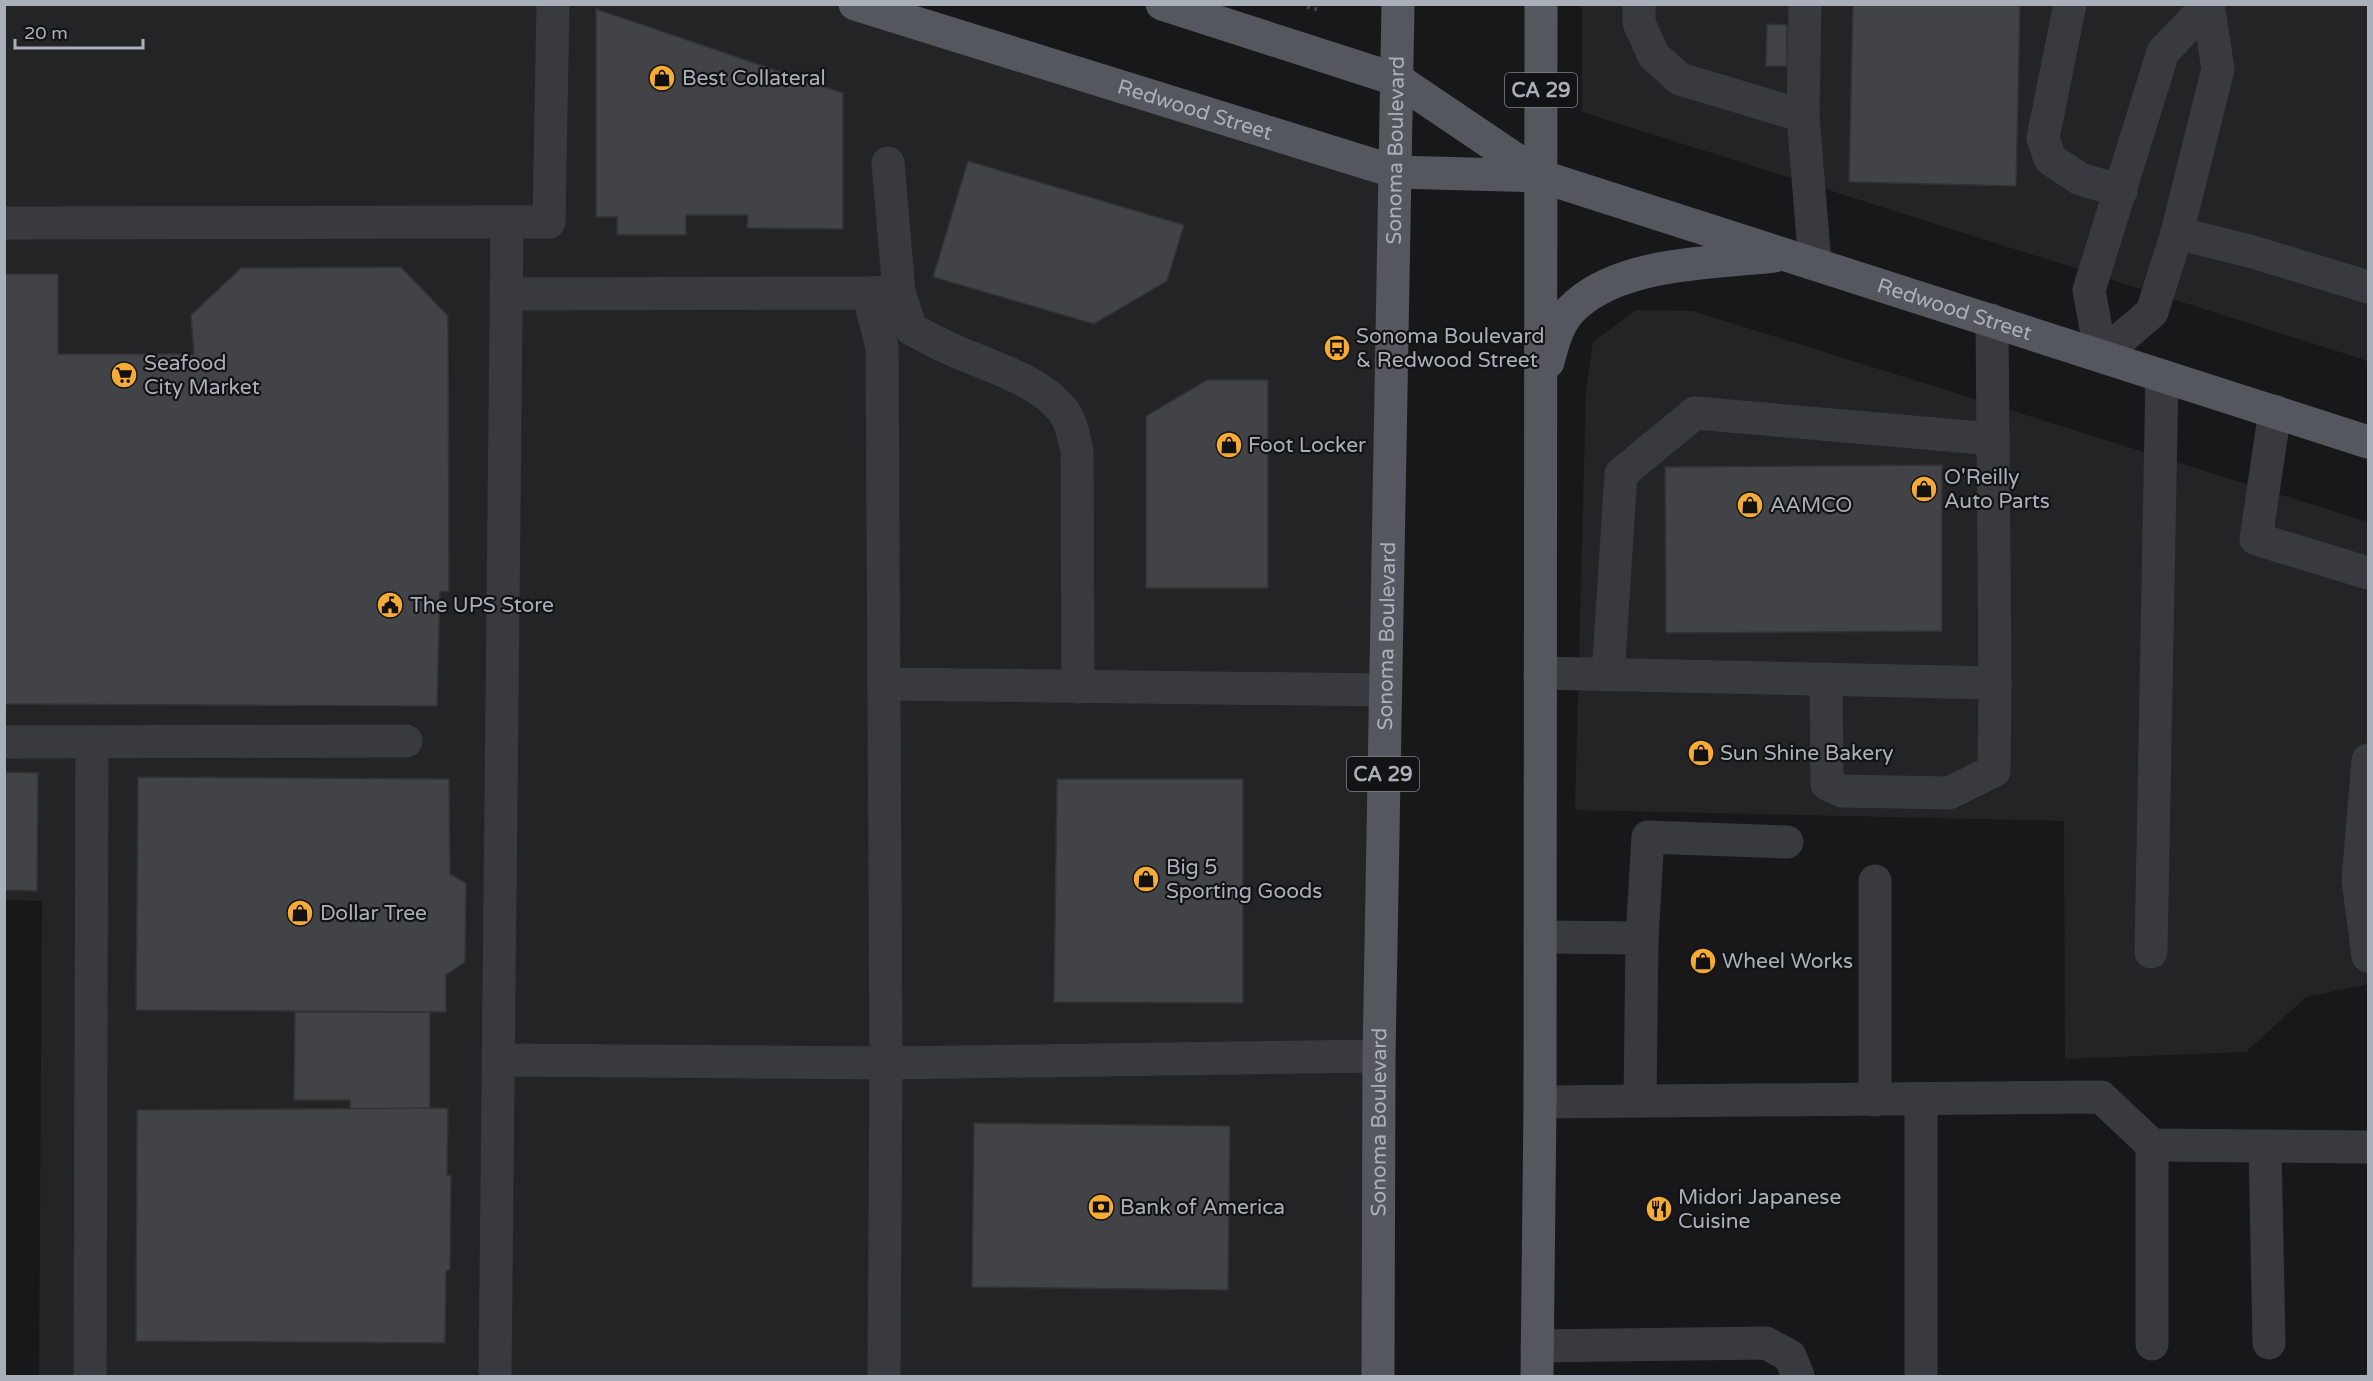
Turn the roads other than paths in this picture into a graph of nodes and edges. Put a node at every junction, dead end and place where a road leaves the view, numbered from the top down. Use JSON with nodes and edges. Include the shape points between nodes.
{"nodes":[{"id":1,"x":553,"y":4,"type":"edge"},
{"id":2,"x":855,"y":4,"type":"edge"},
{"id":3,"x":1398,"y":4,"type":"edge"},
{"id":4,"x":1541,"y":4,"type":"edge"},
{"id":5,"x":1639,"y":4,"type":"edge"},
{"id":6,"x":1805,"y":4,"type":"edge"},
{"id":7,"x":2070,"y":4,"type":"edge"},
{"id":8,"x":2208,"y":5,"type":"edge"},
{"id":9,"x":1182,"y":6,"type":"edge"},
{"id":10,"x":1398,"y":80,"type":"junction"},
{"id":11,"x":1803,"y":116,"type":"junction"},
{"id":12,"x":888,"y":163,"type":"dead end"},
{"id":13,"x":1396,"y":172,"type":"junction"},
{"id":14,"x":1540,"y":176,"type":"junction"},
{"id":15,"x":2121,"y":191,"type":"junction"},
{"id":16,"x":4,"y":222,"type":"edge"},
{"id":17,"x":507,"y":222,"type":"junction"},
{"id":18,"x":2177,"y":233,"type":"junction"},
{"id":19,"x":1800,"y":259,"type":"junction"},
{"id":20,"x":2368,"y":286,"type":"edge"},
{"id":21,"x":884,"y":293,"type":"junction"},
{"id":22,"x":507,"y":294,"type":"junction"},
{"id":23,"x":1992,"y":320,"type":"junction"},
{"id":24,"x":2101,"y":356,"type":"junction"},
{"id":25,"x":2162,"y":376,"type":"junction"},
{"id":26,"x":1540,"y":393,"type":"junction"},
{"id":27,"x":2275,"y":411,"type":"junction"},
{"id":28,"x":1993,"y":439,"type":"junction"},
{"id":29,"x":2368,"y":442,"type":"edge"},
{"id":30,"x":2368,"y":573,"type":"edge"},
{"id":31,"x":1540,"y":674,"type":"junction"},
{"id":32,"x":1608,"y":675,"type":"junction"},
{"id":33,"x":1826,"y":679,"type":"junction"},
{"id":34,"x":1995,"y":683,"type":"junction"},
{"id":35,"x":884,"y":684,"type":"junction"},
{"id":36,"x":1078,"y":687,"type":"junction"},
{"id":37,"x":1385,"y":690,"type":"junction"},
{"id":38,"x":92,"y":741,"type":"junction"},
{"id":39,"x":406,"y":741,"type":"dead end"},
{"id":40,"x":4,"y":742,"type":"edge"},
{"id":41,"x":2368,"y":760,"type":"edge"},
{"id":42,"x":1786,"y":842,"type":"dead end"},
{"id":43,"x":1875,"y":881,"type":"dead end"},
{"id":44,"x":2363,"y":881,"type":"edge"},
{"id":45,"x":1540,"y":937,"type":"junction"},
{"id":46,"x":1642,"y":938,"type":"junction"},
{"id":47,"x":2151,"y":952,"type":"dead end"},
{"id":48,"x":2368,"y":956,"type":"edge"},
{"id":49,"x":1379,"y":1056,"type":"junction"},
{"id":50,"x":499,"y":1060,"type":"junction"},
{"id":51,"x":886,"y":1063,"type":"junction"},
{"id":52,"x":1875,"y":1100,"type":"junction"},
{"id":53,"x":1921,"y":1100,"type":"junction"},
{"id":54,"x":1640,"y":1101,"type":"junction"},
{"id":55,"x":1540,"y":1102,"type":"junction"},
{"id":56,"x":2152,"y":1145,"type":"junction"},
{"id":57,"x":2265,"y":1146,"type":"junction"},
{"id":58,"x":2368,"y":1147,"type":"edge"},
{"id":59,"x":2269,"y":1342,"type":"dead end"},
{"id":60,"x":2152,"y":1344,"type":"dead end"},
{"id":61,"x":1537,"y":1361,"type":"edge"},
{"id":62,"x":90,"y":1377,"type":"edge"},
{"id":63,"x":495,"y":1377,"type":"edge"},
{"id":64,"x":884,"y":1377,"type":"edge"},
{"id":65,"x":1378,"y":1377,"type":"edge"},
{"id":66,"x":1798,"y":1377,"type":"edge"},
{"id":67,"x":1921,"y":1377,"type":"edge"}],
"edges":[{"from":1,"to":17,"type":"street","via":[[549,222]]},
{"from":2,"to":13,"type":"main road","name":"Redwood Street"},
{"from":3,"to":10,"type":"main road","name":"Sonoma Boulevard","number":"CA 29"},
{"from":4,"to":14,"type":"main road","number":"CA 29"},
{"from":5,"to":11,"type":"street","via":[[1639,23],[1654,56],[1680,79]]},
{"from":6,"to":11,"type":"street"},
{"from":7,"to":15,"type":"street","via":[[2043,138],[2050,159],[2080,178]]},
{"from":8,"to":15,"type":"street","via":[[2163,52]]},
{"from":8,"to":18,"type":"street","via":[[2218,69]]},
{"from":9,"to":10,"type":"main road","name":"Redwood Street"},
{"from":10,"to":13,"type":"main road","name":"Sonoma Boulevard","number":"CA 29"},
{"from":10,"to":14,"type":"main road","name":"Redwood Street"},
{"from":11,"to":19,"type":"street"},
{"from":12,"to":21,"type":"street"},
{"from":13,"to":14,"type":"main road","name":"Redwood Street"},
{"from":13,"to":37,"type":"main road","name":"Sonoma Boulevard","number":"CA 29"},
{"from":14,"to":19,"type":"main road","name":"Redwood Street"},
{"from":14,"to":26,"type":"main road","number":"CA 29"},
{"from":15,"to":24,"type":"street","via":[[2089,290]]},
{"from":16,"to":17,"type":"street"},
{"from":17,"to":22,"type":"street"},
{"from":18,"to":20,"type":"street"},
{"from":18,"to":24,"type":"street","via":[[2152,312]]},
{"from":19,"to":23,"type":"main road","name":"Redwood Street"},
{"from":19,"to":26,"type":"main road","via":[[1649,271],[1609,282],[1575,305],[1556,333]]},
{"from":21,"to":22,"type":"street"},
{"from":21,"to":35,"type":"street"},
{"from":21,"to":36,"type":"street","via":[[911,329],[1036,388],[1065,413],[1077,451]]},
{"from":22,"to":50,"type":"street"},
{"from":23,"to":24,"type":"main road","name":"Redwood Street"},
{"from":23,"to":28,"type":"street"},
{"from":24,"to":25,"type":"main road","name":"Redwood Street"},
{"from":25,"to":27,"type":"main road","name":"Redwood Street"},
{"from":25,"to":47,"type":"street"},
{"from":26,"to":31,"type":"main road","number":"CA 29"},
{"from":27,"to":29,"type":"main road","name":"Redwood Street"},
{"from":27,"to":30,"type":"street","via":[[2256,539]]},
{"from":28,"to":32,"type":"street","via":[[1695,413],[1621,474]]},
{"from":28,"to":34,"type":"street"},
{"from":31,"to":32,"type":"street"},
{"from":31,"to":45,"type":"main road","number":"CA 29"},
{"from":32,"to":33,"type":"street"},
{"from":33,"to":34,"type":"street"},
{"from":33,"to":34,"type":"street","via":[[1827,784],[1842,791],[1949,793],[1994,771]]},
{"from":35,"to":36,"type":"street"},
{"from":35,"to":51,"type":"street"},
{"from":36,"to":37,"type":"street"},
{"from":37,"to":49,"type":"main road","name":"Sonoma Boulevard","number":"CA 29"},
{"from":38,"to":39,"type":"street"},
{"from":38,"to":40,"type":"street"},
{"from":38,"to":62,"type":"street"},
{"from":41,"to":44,"type":"street"},
{"from":42,"to":46,"type":"street","via":[[1648,837]]},
{"from":43,"to":52,"type":"street"},
{"from":44,"to":48,"type":"street"},
{"from":45,"to":46,"type":"street"},
{"from":45,"to":55,"type":"main road","number":"CA 29"},
{"from":46,"to":54,"type":"street"},
{"from":49,"to":51,"type":"street"},
{"from":49,"to":65,"type":"main road","name":"Sonoma Boulevard","number":"CA 29"},
{"from":50,"to":51,"type":"street"},
{"from":50,"to":63,"type":"street"},
{"from":51,"to":64,"type":"street"},
{"from":52,"to":53,"type":"street"},
{"from":52,"to":54,"type":"street"},
{"from":53,"to":56,"type":"street","via":[[2101,1097]]},
{"from":53,"to":67,"type":"street"},
{"from":54,"to":55,"type":"street"},
{"from":55,"to":61,"type":"main road","number":"CA 29"},
{"from":56,"to":57,"type":"street"},
{"from":56,"to":60,"type":"street"},
{"from":57,"to":58,"type":"street"},
{"from":57,"to":59,"type":"street"},
{"from":61,"to":66,"type":"street","via":[[1766,1343],[1790,1356]]}]}
